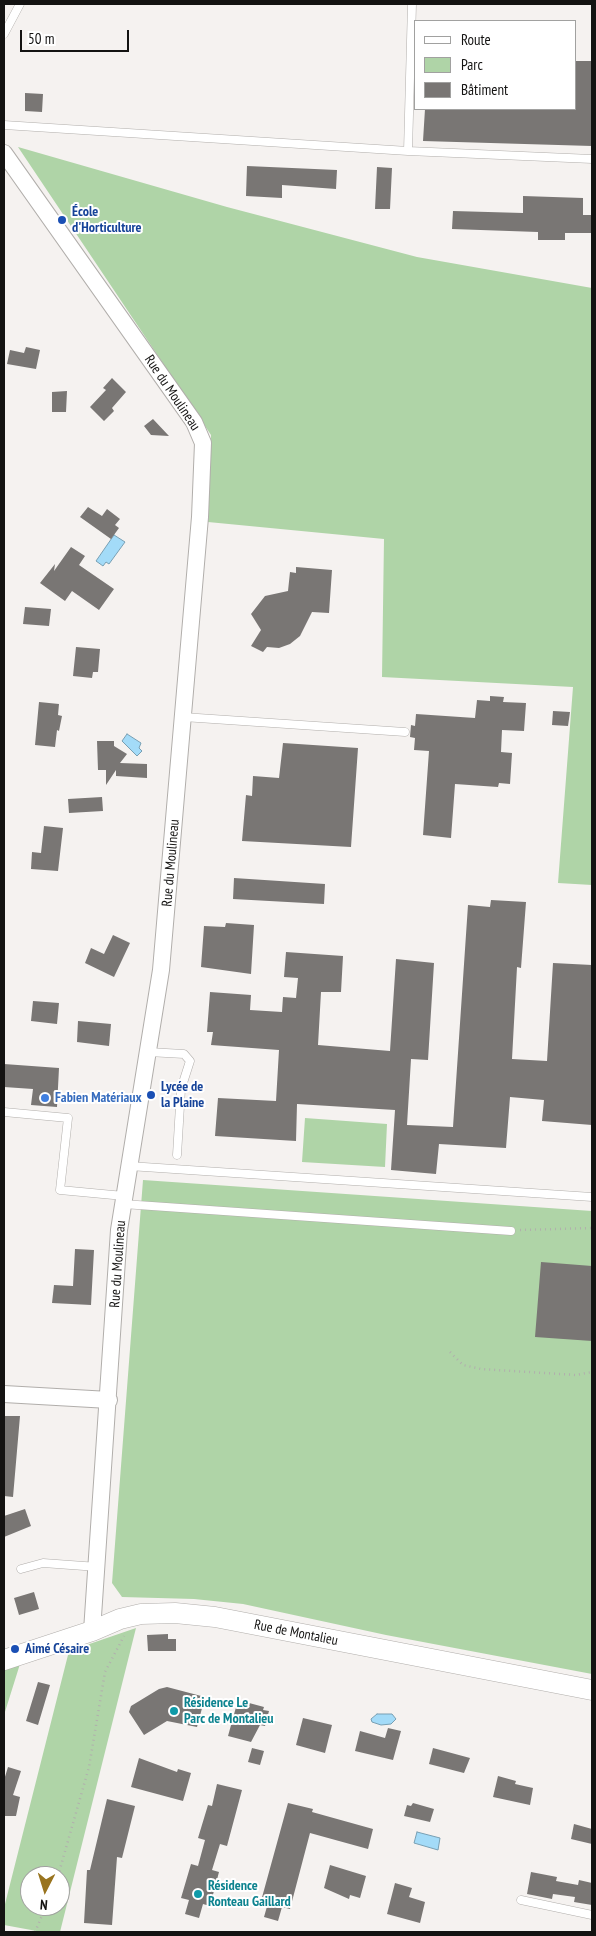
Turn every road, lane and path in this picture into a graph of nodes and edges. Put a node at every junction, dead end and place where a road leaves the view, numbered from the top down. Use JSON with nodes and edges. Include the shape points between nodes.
{"nodes":[{"id":1,"x":20,"y":4,"type":"edge"},
{"id":2,"x":412,"y":4,"type":"edge"},
{"id":3,"x":4,"y":34,"type":"edge"},
{"id":4,"x":4,"y":125,"type":"edge"},
{"id":5,"x":408,"y":151,"type":"junction"},
{"id":6,"x":4,"y":153,"type":"edge"},
{"id":7,"x":592,"y":159,"type":"edge"},
{"id":8,"x":183,"y":717,"type":"junction"},
{"id":9,"x":404,"y":732,"type":"dead end"},
{"id":10,"x":148,"y":1052,"type":"junction"},
{"id":11,"x":4,"y":1112,"type":"edge"},
{"id":12,"x":177,"y":1155,"type":"dead end"},
{"id":13,"x":129,"y":1166,"type":"junction"},
{"id":14,"x":592,"y":1197,"type":"edge"},
{"id":15,"x":124,"y":1200,"type":"junction"},
{"id":16,"x":592,"y":1228,"type":"edge"},
{"id":17,"x":511,"y":1230,"type":"joint"},
{"id":18,"x":450,"y":1352,"type":"dead end"},
{"id":19,"x":592,"y":1372,"type":"edge"},
{"id":20,"x":4,"y":1394,"type":"edge"},
{"id":21,"x":109,"y":1400,"type":"junction"},
{"id":22,"x":98,"y":1567,"type":"junction"},
{"id":23,"x":21,"y":1569,"type":"dead end"},
{"id":24,"x":120,"y":1619,"type":"junction"},
{"id":25,"x":92,"y":1631,"type":"junction"},
{"id":26,"x":4,"y":1660,"type":"edge"},
{"id":27,"x":592,"y":1690,"type":"edge"},
{"id":28,"x":61,"y":1866,"type":"edge"},
{"id":29,"x":521,"y":1900,"type":"dead end"},
{"id":30,"x":592,"y":1915,"type":"edge"},
{"id":31,"x":42,"y":1916,"type":"edge"},
{"id":32,"x":35,"y":1932,"type":"edge"}],
"edges":[{"from":1,"to":3,"type":"lane"},
{"from":2,"to":5,"type":"lane"},
{"from":4,"to":5,"type":"lane"},
{"from":5,"to":7,"type":"lane"},
{"from":6,"to":8,"type":"street","name":"Rue du Moulineau","via":[[200,433],[203,443],[200,517]]},
{"from":8,"to":9,"type":"lane"},
{"from":8,"to":10,"type":"street","name":"Rue du Moulineau","via":[[161,970]]},
{"from":10,"to":12,"type":"lane","via":[[184,1054],[190,1061],[181,1089]]},
{"from":10,"to":13,"type":"street","name":"Rue du Moulineau"},
{"from":11,"to":15,"type":"lane","via":[[68,1118],[60,1190]]},
{"from":13,"to":14,"type":"lane"},
{"from":13,"to":15,"type":"street","name":"Rue du Moulineau"},
{"from":15,"to":17,"type":"lane"},
{"from":15,"to":21,"type":"street","name":"Rue du Moulineau","via":[[119,1230]]},
{"from":16,"to":17,"type":"path"},
{"from":18,"to":19,"type":"path","via":[[463,1365],[482,1369],[576,1375]]},
{"from":20,"to":21,"type":"street"},
{"from":21,"to":22,"type":"street","name":"Rue du Moulineau"},
{"from":22,"to":23,"type":"lane","via":[[43,1563]]},
{"from":22,"to":25,"type":"street","name":"Rue du Moulineau"},
{"from":24,"to":25,"type":"street","name":"Rue de Montalieu"},
{"from":24,"to":27,"type":"street","name":"Rue de Montalieu","via":[[141,1614],[215,1616]]},
{"from":24,"to":28,"type":"path","via":[[124,1638],[104,1672],[89,1767]]},
{"from":25,"to":26,"type":"street","name":"Rue de Montalieu"},
{"from":29,"to":30,"type":"lane"},
{"from":31,"to":32,"type":"path"}]}
